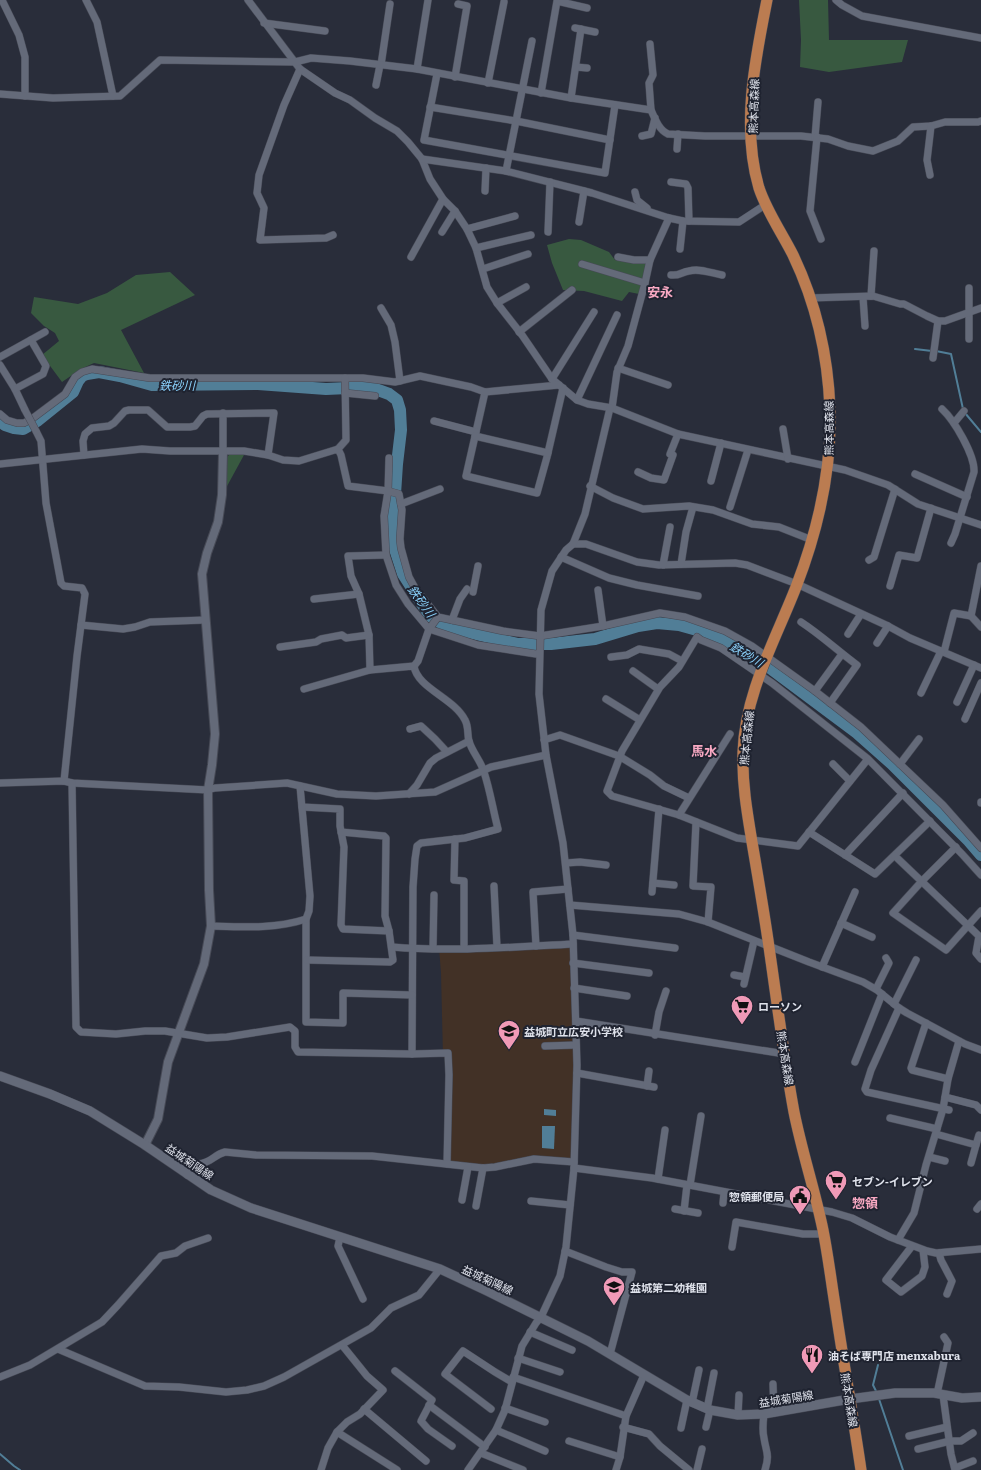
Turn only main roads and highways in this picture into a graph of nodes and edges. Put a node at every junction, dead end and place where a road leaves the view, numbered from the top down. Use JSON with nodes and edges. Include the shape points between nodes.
{"nodes":[{"id":1,"x":767,"y":0,"type":"edge"},
{"id":2,"x":0,"y":1076,"type":"edge"},
{"id":3,"x":981,"y":1397,"type":"edge"},
{"id":4,"x":850,"y":1399,"type":"junction"},
{"id":5,"x":861,"y":1470,"type":"edge"}],
"edges":[{"from":1,"to":4,"type":"main road","name":"熊本高森線","via":[[751,108],[754,169],[765,205],[793,254],[810,298],[827,376],[830,436],[825,491],[812,540],[749,704],[742,775],[785,1054],[800,1139],[824,1234]]},
{"from":2,"to":4,"type":"main road","name":"益城菊陽線","via":[[90,1111],[187,1175],[227,1198],[440,1269],[541,1317],[610,1354],[689,1402],[709,1410],[738,1415],[764,1414]]},
{"from":3,"to":4,"type":"main road","name":"益城菊陽線","via":[[962,1398],[918,1393]]},
{"from":4,"to":5,"type":"main road","name":"熊本高森線"}]}
